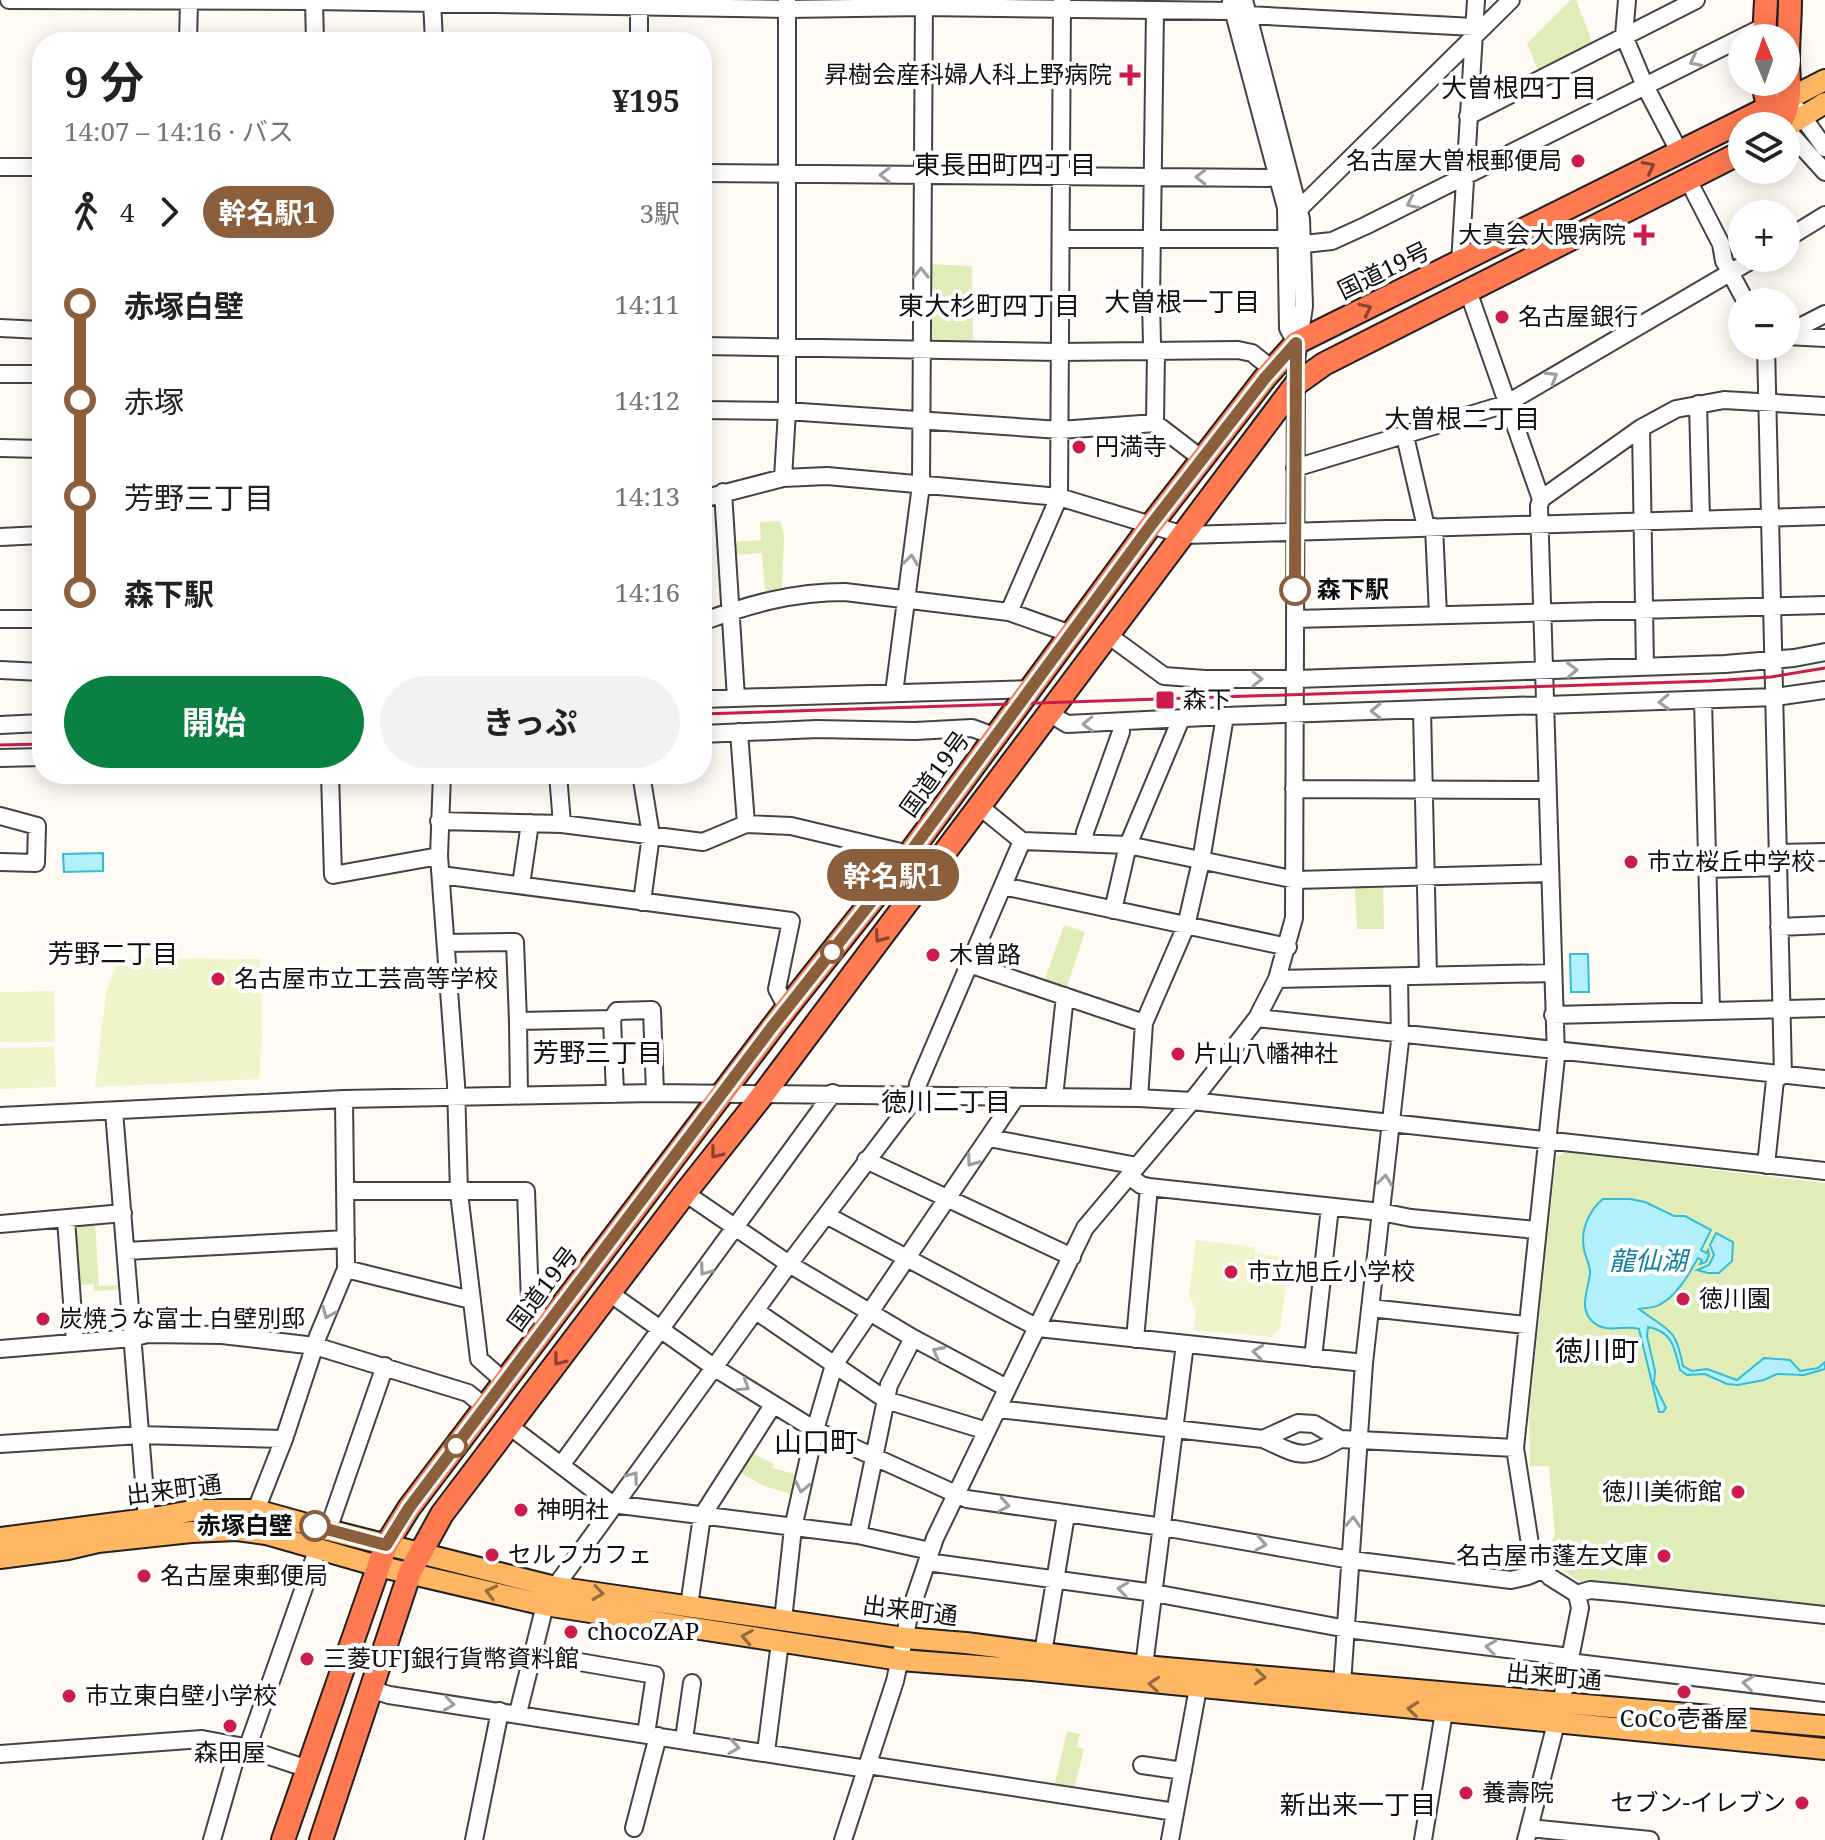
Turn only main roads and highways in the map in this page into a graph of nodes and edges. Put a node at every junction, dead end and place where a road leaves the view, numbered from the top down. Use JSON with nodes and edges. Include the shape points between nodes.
{"nodes":[{"id":1,"x":1766,"y":0,"type":"edge"},
{"id":2,"x":1790,"y":0,"type":"edge"},
{"id":3,"x":1764,"y":24,"type":"edge"},
{"id":4,"x":1825,"y":80,"type":"edge"},
{"id":5,"x":1790,"y":98,"type":"junction"},
{"id":6,"x":1825,"y":103,"type":"edge"},
{"id":7,"x":1780,"y":112,"type":"edge"},
{"id":8,"x":1787,"y":112,"type":"edge"},
{"id":9,"x":1728,"y":129,"type":"edge"},
{"id":10,"x":1728,"y":159,"type":"edge"},
{"id":11,"x":1717,"y":165,"type":"junction"},
{"id":12,"x":1573,"y":205,"type":"junction"},
{"id":13,"x":1530,"y":241,"type":"junction"},
{"id":14,"x":1434,"y":290,"type":"dead end"},
{"id":15,"x":0,"y":1538,"type":"edge"},
{"id":16,"x":323,"y":1539,"type":"junction"},
{"id":17,"x":382,"y":1555,"type":"junction"},
{"id":18,"x":0,"y":1558,"type":"edge"},
{"id":19,"x":415,"y":1563,"type":"junction"},
{"id":20,"x":1558,"y":1714,"type":"junction"},
{"id":21,"x":1825,"y":1726,"type":"edge"},
{"id":22,"x":1825,"y":1749,"type":"edge"},
{"id":23,"x":283,"y":1840,"type":"edge"},
{"id":24,"x":321,"y":1840,"type":"edge"}],
"edges":[{"from":1,"to":3,"type":"highway"},
{"from":2,"to":5,"type":"highway"},
{"from":4,"to":5,"type":"main road"},
{"from":5,"to":7,"type":"highway"},
{"from":6,"to":8,"type":"main road"},
{"from":12,"to":9,"type":"highway","name":"国道19号","one_way":true},
{"from":10,"to":11,"type":"highway"},
{"from":11,"to":13,"type":"highway","via":[[1690,170],[1608,203]]},
{"from":11,"to":19,"type":"highway","one_way":true,"via":[[1324,364],[1296,384],[508,1425],[442,1514]]},
{"from":12,"to":13,"type":"highway"},
{"from":17,"to":12,"type":"highway","name":"国道19号","one_way":true,"via":[[409,1508],[1272,369],[1296,343]]},
{"from":13,"to":14,"type":"highway"},
{"from":15,"to":16,"type":"main road","name":"出来町通","via":[[197,1510],[256,1510]]},
{"from":16,"to":17,"type":"main road","name":"出来町通"},
{"from":16,"to":18,"type":"main road","name":"出来町通","via":[[222,1531],[98,1542]]},
{"from":17,"to":19,"type":"main road","name":"出来町通"},
{"from":17,"to":23,"type":"highway","name":"国道19号"},
{"from":19,"to":20,"type":"main road","name":"出来町通","one_way":true,"via":[[905,1638],[1342,1684]]},
{"from":20,"to":19,"type":"main road","name":"出来町通","one_way":true,"via":[[1444,1712],[900,1660],[545,1605]]},
{"from":19,"to":24,"type":"highway"},
{"from":20,"to":21,"type":"main road","name":"出来町通"},
{"from":20,"to":22,"type":"main road","name":"出来町通"}]}
